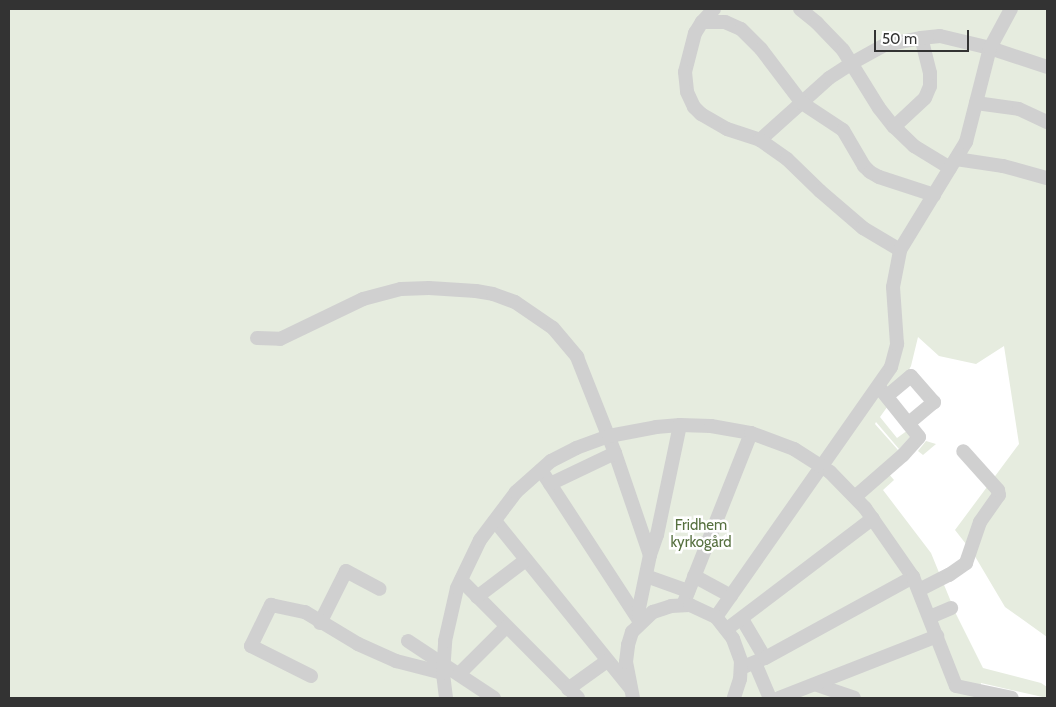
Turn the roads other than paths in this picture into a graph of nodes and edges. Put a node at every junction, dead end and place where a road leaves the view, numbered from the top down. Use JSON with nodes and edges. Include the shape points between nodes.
{"nodes":[{"id":1,"x":714,"y":9,"type":"edge"},
{"id":2,"x":800,"y":9,"type":"edge"},
{"id":3,"x":1011,"y":9,"type":"edge"},
{"id":4,"x":702,"y":22,"type":"junction"},
{"id":5,"x":921,"y":38,"type":"junction"},
{"id":6,"x":990,"y":48,"type":"junction"},
{"id":7,"x":852,"y":62,"type":"junction"},
{"id":8,"x":1047,"y":67,"type":"edge"},
{"id":9,"x":802,"y":103,"type":"junction"},
{"id":10,"x":976,"y":103,"type":"junction"},
{"id":11,"x":1047,"y":122,"type":"edge"},
{"id":12,"x":894,"y":127,"type":"junction"},
{"id":13,"x":760,"y":140,"type":"junction"},
{"id":14,"x":953,"y":164,"type":"junction"},
{"id":15,"x":1047,"y":178,"type":"edge"},
{"id":16,"x":934,"y":195,"type":"junction"},
{"id":17,"x":900,"y":250,"type":"junction"},
{"id":18,"x":257,"y":338,"type":"dead end"},
{"id":19,"x":883,"y":391,"type":"junction"},
{"id":20,"x":909,"y":422,"type":"junction"},
{"id":21,"x":680,"y":425,"type":"junction"},
{"id":22,"x":751,"y":433,"type":"junction"},
{"id":23,"x":608,"y":436,"type":"junction"},
{"id":24,"x":963,"y":451,"type":"dead end"},
{"id":25,"x":615,"y":453,"type":"junction"},
{"id":26,"x":823,"y":466,"type":"junction"},
{"id":27,"x":540,"y":470,"type":"junction"},
{"id":28,"x":550,"y":484,"type":"junction"},
{"id":29,"x":856,"y":496,"type":"junction"},
{"id":30,"x":873,"y":518,"type":"junction"},
{"id":31,"x":494,"y":521,"type":"junction"},
{"id":32,"x":650,"y":554,"type":"junction"},
{"id":33,"x":526,"y":560,"type":"junction"},
{"id":34,"x":646,"y":576,"type":"junction"},
{"id":35,"x":694,"y":576,"type":"junction"},
{"id":36,"x":460,"y":580,"type":"junction"},
{"id":37,"x":916,"y":584,"type":"junction"},
{"id":38,"x":380,"y":589,"type":"dead end"},
{"id":39,"x":688,"y":591,"type":"junction"},
{"id":40,"x":731,"y":596,"type":"junction"},
{"id":41,"x":478,"y":598,"type":"junction"},
{"id":42,"x":683,"y":605,"type":"junction"},
{"id":43,"x":951,"y":608,"type":"dead end"},
{"id":44,"x":716,"y":617,"type":"junction"},
{"id":45,"x":930,"y":618,"type":"junction"},
{"id":46,"x":742,"y":620,"type":"junction"},
{"id":47,"x":320,"y":623,"type":"junction"},
{"id":48,"x":640,"y":623,"type":"junction"},
{"id":49,"x":506,"y":627,"type":"junction"},
{"id":50,"x":727,"y":629,"type":"junction"},
{"id":51,"x":938,"y":636,"type":"junction"},
{"id":52,"x":408,"y":641,"type":"dead end"},
{"id":53,"x":760,"y":660,"type":"junction"},
{"id":54,"x":607,"y":661,"type":"junction"},
{"id":55,"x":443,"y":668,"type":"junction"},
{"id":56,"x":741,"y":668,"type":"junction"},
{"id":57,"x":459,"y":674,"type":"junction"},
{"id":58,"x":311,"y":676,"type":"dead end"},
{"id":59,"x":817,"y":684,"type":"junction"},
{"id":60,"x":955,"y":692,"type":"edge"},
{"id":61,"x":573,"y":693,"type":"edge"},
{"id":62,"x":632,"y":694,"type":"edge"},
{"id":63,"x":446,"y":698,"type":"edge"},
{"id":64,"x":494,"y":698,"type":"edge"},
{"id":65,"x":734,"y":698,"type":"edge"},
{"id":66,"x":770,"y":698,"type":"edge"},
{"id":67,"x":780,"y":698,"type":"edge"},
{"id":68,"x":854,"y":698,"type":"edge"},
{"id":69,"x":1012,"y":698,"type":"edge"}],
"edges":[{"from":1,"to":4,"type":"street"},
{"from":2,"to":7,"type":"street","via":[[823,28]]},
{"from":3,"to":6,"type":"street"},
{"from":4,"to":9,"type":"street","via":[[725,22],[741,29]]},
{"from":4,"to":13,"type":"street","via":[[695,33],[685,72],[685,85],[692,103],[715,123]]},
{"from":5,"to":6,"type":"street","via":[[940,36]]},
{"from":5,"to":7,"type":"street","via":[[885,45]]},
{"from":5,"to":12,"type":"street","via":[[930,86],[925,98]]},
{"from":6,"to":8,"type":"street"},
{"from":6,"to":10,"type":"street"},
{"from":7,"to":9,"type":"street"},
{"from":7,"to":12,"type":"street","via":[[878,108]]},
{"from":9,"to":13,"type":"street"},
{"from":9,"to":16,"type":"street","via":[[843,130],[870,172]]},
{"from":10,"to":11,"type":"street","via":[[1019,109]]},
{"from":10,"to":14,"type":"street","via":[[966,142]]},
{"from":12,"to":14,"type":"street","via":[[914,146]]},
{"from":13,"to":17,"type":"street","via":[[787,159],[863,228]]},
{"from":14,"to":15,"type":"street","via":[[1003,166]]},
{"from":14,"to":16,"type":"street"},
{"from":16,"to":17,"type":"street"},
{"from":17,"to":19,"type":"street","via":[[893,287],[896,352]]},
{"from":18,"to":23,"type":"street","via":[[280,339],[363,298],[401,290],[429,288],[493,294],[536,314],[564,339],[581,366]]},
{"from":19,"to":20,"type":"street"},
{"from":19,"to":20,"type":"street","via":[[911,376],[934,402]]},
{"from":19,"to":26,"type":"street"},
{"from":20,"to":29,"type":"street","via":[[918,434],[918,440]]},
{"from":21,"to":22,"type":"street"},
{"from":21,"to":23,"type":"street"},
{"from":21,"to":32,"type":"street","via":[[657,535]]},
{"from":22,"to":26,"type":"street","via":[[794,449]]},
{"from":22,"to":35,"type":"street"},
{"from":23,"to":25,"type":"street"},
{"from":23,"to":27,"type":"street","via":[[566,452]]},
{"from":24,"to":37,"type":"street","via":[[999,495],[980,522],[966,562],[950,575]]},
{"from":25,"to":28,"type":"street"},
{"from":25,"to":32,"type":"street"},
{"from":26,"to":29,"type":"street"},
{"from":26,"to":40,"type":"street"},
{"from":27,"to":28,"type":"street"},
{"from":27,"to":31,"type":"street","via":[[516,492]]},
{"from":28,"to":48,"type":"street"},
{"from":29,"to":30,"type":"street"},
{"from":30,"to":37,"type":"street"},
{"from":30,"to":46,"type":"street"},
{"from":31,"to":33,"type":"street"},
{"from":31,"to":36,"type":"street","via":[[480,540]]},
{"from":32,"to":34,"type":"street"},
{"from":33,"to":41,"type":"street"},
{"from":33,"to":54,"type":"street"},
{"from":34,"to":39,"type":"street"},
{"from":34,"to":48,"type":"street","via":[[639,608]]},
{"from":35,"to":39,"type":"street"},
{"from":35,"to":40,"type":"street"},
{"from":36,"to":41,"type":"street"},
{"from":36,"to":55,"type":"street","via":[[445,641]]},
{"from":37,"to":45,"type":"street"},
{"from":37,"to":53,"type":"street"},
{"from":38,"to":47,"type":"street","via":[[346,571]]},
{"from":39,"to":42,"type":"street"},
{"from":40,"to":44,"type":"street"},
{"from":41,"to":49,"type":"street"},
{"from":42,"to":44,"type":"street","via":[[698,607]]},
{"from":42,"to":48,"type":"street","via":[[663,608]]},
{"from":43,"to":45,"type":"street"},
{"from":44,"to":50,"type":"street"},
{"from":45,"to":51,"type":"street"},
{"from":46,"to":50,"type":"street"},
{"from":46,"to":53,"type":"street"},
{"from":47,"to":55,"type":"street","via":[[396,662]]},
{"from":47,"to":58,"type":"street","via":[[305,612],[271,605],[251,646]]},
{"from":48,"to":62,"type":"street","via":[[632,632],[626,662]]},
{"from":49,"to":57,"type":"street"},
{"from":49,"to":61,"type":"street"},
{"from":50,"to":56,"type":"street","via":[[740,654]]},
{"from":51,"to":59,"type":"street"},
{"from":51,"to":60,"type":"street"},
{"from":52,"to":55,"type":"street"},
{"from":53,"to":56,"type":"street"},
{"from":53,"to":66,"type":"street"},
{"from":54,"to":61,"type":"street"},
{"from":54,"to":62,"type":"street"},
{"from":55,"to":57,"type":"street"},
{"from":55,"to":63,"type":"street"},
{"from":56,"to":65,"type":"street"},
{"from":57,"to":64,"type":"street"},
{"from":59,"to":67,"type":"street"},
{"from":59,"to":68,"type":"street"},
{"from":60,"to":69,"type":"street"}]}
